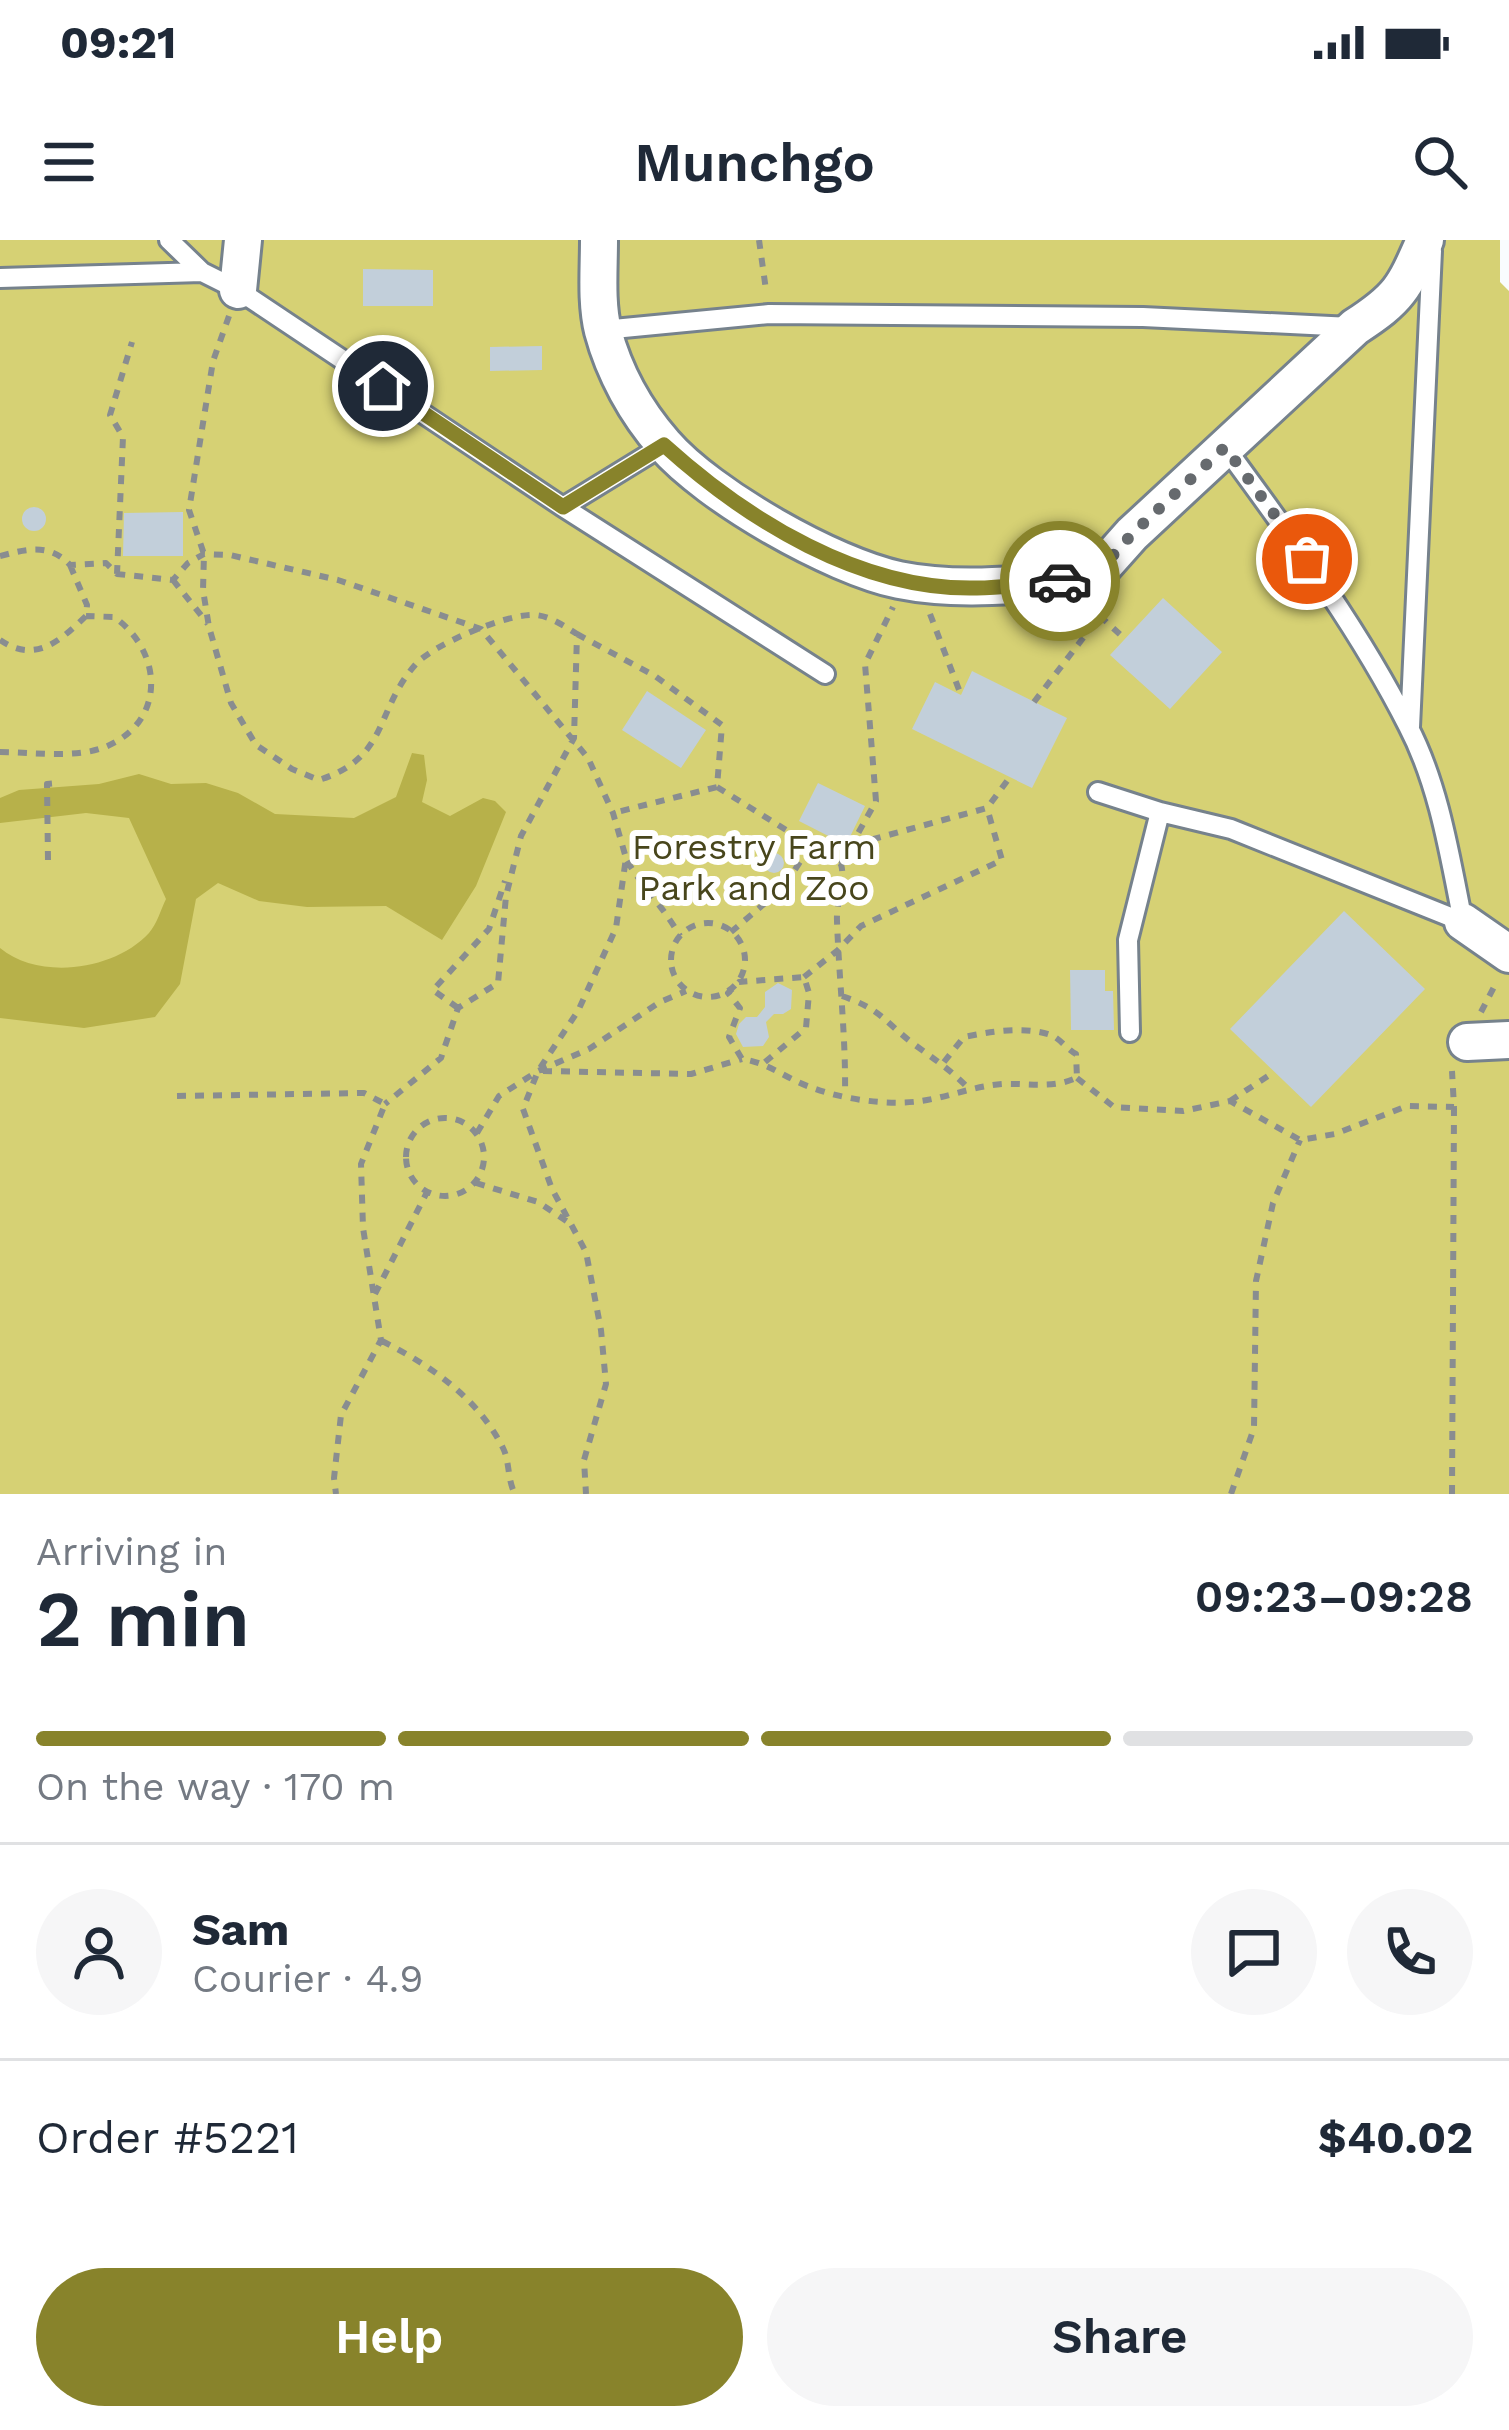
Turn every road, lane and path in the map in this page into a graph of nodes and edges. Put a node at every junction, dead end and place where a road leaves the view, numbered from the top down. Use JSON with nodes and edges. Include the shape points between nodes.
{"nodes":[{"id":1,"x":169,"y":240,"type":"edge"},
{"id":2,"x":243,"y":240,"type":"edge"},
{"id":3,"x":598,"y":240,"type":"edge"},
{"id":4,"x":759,"y":240,"type":"edge"},
{"id":5,"x":1428,"y":240,"type":"edge"},
{"id":6,"x":202,"y":272,"type":"junction"},
{"id":7,"x":0,"y":278,"type":"edge"},
{"id":8,"x":238,"y":290,"type":"junction"},
{"id":9,"x":769,"y":314,"type":"junction"},
{"id":10,"x":1355,"y":327,"type":"junction"},
{"id":11,"x":603,"y":330,"type":"junction"},
{"id":12,"x":132,"y":342,"type":"dead end"},
{"id":13,"x":664,"y":445,"type":"junction"},
{"id":14,"x":1225,"y":447,"type":"junction"},
{"id":15,"x":563,"y":507,"type":"junction"},
{"id":16,"x":204,"y":554,"type":"junction"},
{"id":17,"x":0,"y":556,"type":"edge"},
{"id":18,"x":70,"y":565,"type":"junction"},
{"id":19,"x":117,"y":574,"type":"junction"},
{"id":20,"x":173,"y":580,"type":"junction"},
{"id":21,"x":918,"y":583,"type":"junction"},
{"id":22,"x":1095,"y":598,"type":"junction"},
{"id":23,"x":86,"y":616,"type":"junction"},
{"id":24,"x":209,"y":627,"type":"junction"},
{"id":25,"x":481,"y":629,"type":"junction"},
{"id":26,"x":577,"y":634,"type":"junction"},
{"id":27,"x":0,"y":640,"type":"edge"},
{"id":28,"x":1125,"y":640,"type":"dead end"},
{"id":29,"x":825,"y":674,"type":"dead end"},
{"id":30,"x":961,"y":695,"type":"dead end"},
{"id":31,"x":1034,"y":702,"type":"dead end"},
{"id":32,"x":1410,"y":728,"type":"junction"},
{"id":33,"x":574,"y":738,"type":"junction"},
{"id":34,"x":0,"y":752,"type":"edge"},
{"id":35,"x":1010,"y":777,"type":"dead end"},
{"id":36,"x":58,"y":783,"type":"dead end"},
{"id":37,"x":717,"y":787,"type":"junction"},
{"id":38,"x":1098,"y":792,"type":"dead end"},
{"id":39,"x":987,"y":808,"type":"junction"},
{"id":40,"x":1160,"y":812,"type":"junction"},
{"id":41,"x":613,"y":813,"type":"junction"},
{"id":42,"x":519,"y":843,"type":"junction"},
{"id":43,"x":812,"y":843,"type":"junction"},
{"id":44,"x":626,"y":858,"type":"junction"},
{"id":45,"x":48,"y":860,"type":"dead end"},
{"id":46,"x":841,"y":864,"type":"junction"},
{"id":47,"x":1463,"y":922,"type":"junction"},
{"id":48,"x":731,"y":932,"type":"junction"},
{"id":49,"x":680,"y":935,"type":"junction"},
{"id":50,"x":838,"y":950,"type":"junction"},
{"id":51,"x":1505,"y":963,"type":"edge"},
{"id":52,"x":803,"y":977,"type":"junction"},
{"id":53,"x":739,"y":982,"type":"junction"},
{"id":54,"x":686,"y":991,"type":"junction"},
{"id":55,"x":842,"y":996,"type":"junction"},
{"id":56,"x":458,"y":1008,"type":"junction"},
{"id":57,"x":1130,"y":1032,"type":"dead end"},
{"id":58,"x":1509,"y":1040,"type":"edge"},
{"id":59,"x":1467,"y":1042,"type":"junction"},
{"id":60,"x":742,"y":1059,"type":"junction"},
{"id":61,"x":765,"y":1062,"type":"junction"},
{"id":62,"x":944,"y":1062,"type":"junction"},
{"id":63,"x":538,"y":1071,"type":"junction"},
{"id":64,"x":1274,"y":1072,"type":"dead end"},
{"id":65,"x":1077,"y":1078,"type":"junction"},
{"id":66,"x":968,"y":1088,"type":"junction"},
{"id":67,"x":844,"y":1095,"type":"junction"},
{"id":68,"x":178,"y":1096,"type":"dead end"},
{"id":69,"x":1230,"y":1101,"type":"junction"},
{"id":70,"x":385,"y":1103,"type":"junction"},
{"id":71,"x":1454,"y":1107,"type":"junction"},
{"id":72,"x":477,"y":1133,"type":"junction"},
{"id":73,"x":1300,"y":1140,"type":"junction"},
{"id":74,"x":475,"y":1182,"type":"junction"},
{"id":75,"x":427,"y":1192,"type":"junction"},
{"id":76,"x":571,"y":1224,"type":"junction"},
{"id":77,"x":373,"y":1298,"type":"junction"},
{"id":78,"x":381,"y":1340,"type":"junction"},
{"id":79,"x":336,"y":1494,"type":"edge"},
{"id":80,"x":514,"y":1494,"type":"edge"},
{"id":81,"x":586,"y":1494,"type":"edge"},
{"id":82,"x":1231,"y":1494,"type":"edge"},
{"id":83,"x":1452,"y":1494,"type":"edge"}],
"edges":[{"from":1,"to":6,"type":"lane"},
{"from":2,"to":8,"type":"street"},
{"from":3,"to":11,"type":"street"},
{"from":4,"to":9,"type":"path"},
{"from":5,"to":10,"type":"street","via":[[1390,304]]},
{"from":5,"to":32,"type":"lane"},
{"from":6,"to":7,"type":"lane"},
{"from":6,"to":8,"type":"lane"},
{"from":8,"to":15,"type":"lane"},
{"from":8,"to":16,"type":"path","via":[[213,361],[189,510]]},
{"from":9,"to":10,"type":"lane"},
{"from":9,"to":11,"type":"lane"},
{"from":10,"to":14,"type":"street"},
{"from":11,"to":13,"type":"street","via":[[620,377]]},
{"from":12,"to":19,"type":"path","via":[[110,415],[123,436]]},
{"from":13,"to":15,"type":"lane"},
{"from":13,"to":21,"type":"street","via":[[764,520],[833,557]]},
{"from":14,"to":22,"type":"street","via":[[1132,534]]},
{"from":14,"to":32,"type":"lane","via":[[1307,559]]},
{"from":15,"to":29,"type":"lane"},
{"from":16,"to":20,"type":"path"},
{"from":16,"to":24,"type":"path"},
{"from":16,"to":25,"type":"path","via":[[338,580]]},
{"from":17,"to":18,"type":"path","via":[[48,549]]},
{"from":18,"to":19,"type":"path","via":[[106,563]]},
{"from":18,"to":23,"type":"path"},
{"from":19,"to":20,"type":"path"},
{"from":20,"to":24,"type":"path"},
{"from":21,"to":22,"type":"street"},
{"from":21,"to":30,"type":"path"},
{"from":21,"to":46,"type":"path","via":[[893,609],[866,664],[876,802]]},
{"from":22,"to":28,"type":"path"},
{"from":22,"to":31,"type":"path"},
{"from":23,"to":27,"type":"path","via":[[38,651]]},
{"from":23,"to":34,"type":"path","via":[[114,616],[145,646],[151,695],[139,720],[102,748]]},
{"from":24,"to":25,"type":"path","via":[[231,703],[256,745],[319,780],[347,771],[374,744],[388,709],[431,651]]},
{"from":25,"to":26,"type":"path","via":[[533,614]]},
{"from":25,"to":33,"type":"path"},
{"from":26,"to":33,"type":"path"},
{"from":26,"to":37,"type":"path","via":[[722,725]]},
{"from":32,"to":47,"type":"lane"},
{"from":33,"to":41,"type":"path"},
{"from":33,"to":42,"type":"path"},
{"from":35,"to":39,"type":"path"},
{"from":36,"to":45,"type":"path","via":[[46,784]]},
{"from":37,"to":41,"type":"path"},
{"from":37,"to":43,"type":"path"},
{"from":38,"to":40,"type":"lane"},
{"from":39,"to":46,"type":"path","via":[[870,840]]},
{"from":39,"to":50,"type":"path","via":[[1002,860],[861,926]]},
{"from":40,"to":47,"type":"lane","via":[[1232,830]]},
{"from":40,"to":57,"type":"lane","via":[[1129,940]]},
{"from":41,"to":44,"type":"path"},
{"from":42,"to":56,"type":"path","via":[[498,983]]},
{"from":42,"to":56,"type":"path","via":[[489,928],[433,990]]},
{"from":43,"to":46,"type":"path"},
{"from":43,"to":48,"type":"path","via":[[784,887]]},
{"from":44,"to":49,"type":"path"},
{"from":44,"to":63,"type":"path","via":[[616,928],[578,1011]]},
{"from":46,"to":50,"type":"path"},
{"from":47,"to":51,"type":"street"},
{"from":48,"to":49,"type":"path","via":[[701,924]]},
{"from":48,"to":53,"type":"path","via":[[745,958]]},
{"from":49,"to":54,"type":"path","via":[[670,958]]},
{"from":50,"to":52,"type":"path"},
{"from":50,"to":55,"type":"path"},
{"from":51,"to":59,"type":"path"},
{"from":52,"to":53,"type":"path"},
{"from":52,"to":61,"type":"path","via":[[806,1028]]},
{"from":53,"to":54,"type":"path","via":[[720,996]]},
{"from":53,"to":60,"type":"path","via":[[728,993],[740,1008],[729,1037]]},
{"from":54,"to":63,"type":"path"},
{"from":55,"to":62,"type":"path","via":[[876,1008]]},
{"from":55,"to":67,"type":"path"},
{"from":56,"to":70,"type":"path","via":[[440,1058]]},
{"from":58,"to":59,"type":"street"},
{"from":59,"to":71,"type":"path","via":[[1452,1064]]},
{"from":60,"to":61,"type":"path"},
{"from":60,"to":63,"type":"path","via":[[691,1074]]},
{"from":61,"to":67,"type":"path","via":[[810,1088]]},
{"from":62,"to":65,"type":"path","via":[[964,1037],[1053,1036],[1076,1054]]},
{"from":62,"to":66,"type":"path"},
{"from":63,"to":72,"type":"path","via":[[499,1096]]},
{"from":63,"to":76,"type":"path","via":[[523,1108]]},
{"from":64,"to":69,"type":"path"},
{"from":65,"to":66,"type":"path","via":[[1057,1087]]},
{"from":65,"to":69,"type":"path","via":[[1114,1107],[1183,1111]]},
{"from":66,"to":67,"type":"path","via":[[896,1103]]},
{"from":68,"to":70,"type":"path","via":[[364,1093]]},
{"from":69,"to":73,"type":"path"},
{"from":70,"to":77,"type":"path","via":[[362,1164]]},
{"from":71,"to":73,"type":"path","via":[[1407,1106]]},
{"from":71,"to":83,"type":"path"},
{"from":72,"to":74,"type":"path","via":[[484,1158]]},
{"from":72,"to":75,"type":"path","via":[[443,1118],[411,1136],[409,1174]]},
{"from":73,"to":82,"type":"path","via":[[1273,1203],[1256,1282],[1254,1428]]},
{"from":74,"to":75,"type":"path","via":[[452,1195]]},
{"from":74,"to":76,"type":"path","via":[[538,1202]]},
{"from":75,"to":77,"type":"path"},
{"from":76,"to":81,"type":"path","via":[[586,1252],[606,1384],[584,1460]]},
{"from":77,"to":78,"type":"path"},
{"from":78,"to":79,"type":"path","via":[[341,1415]]},
{"from":78,"to":80,"type":"path","via":[[443,1375],[479,1415],[505,1450]]}]}
